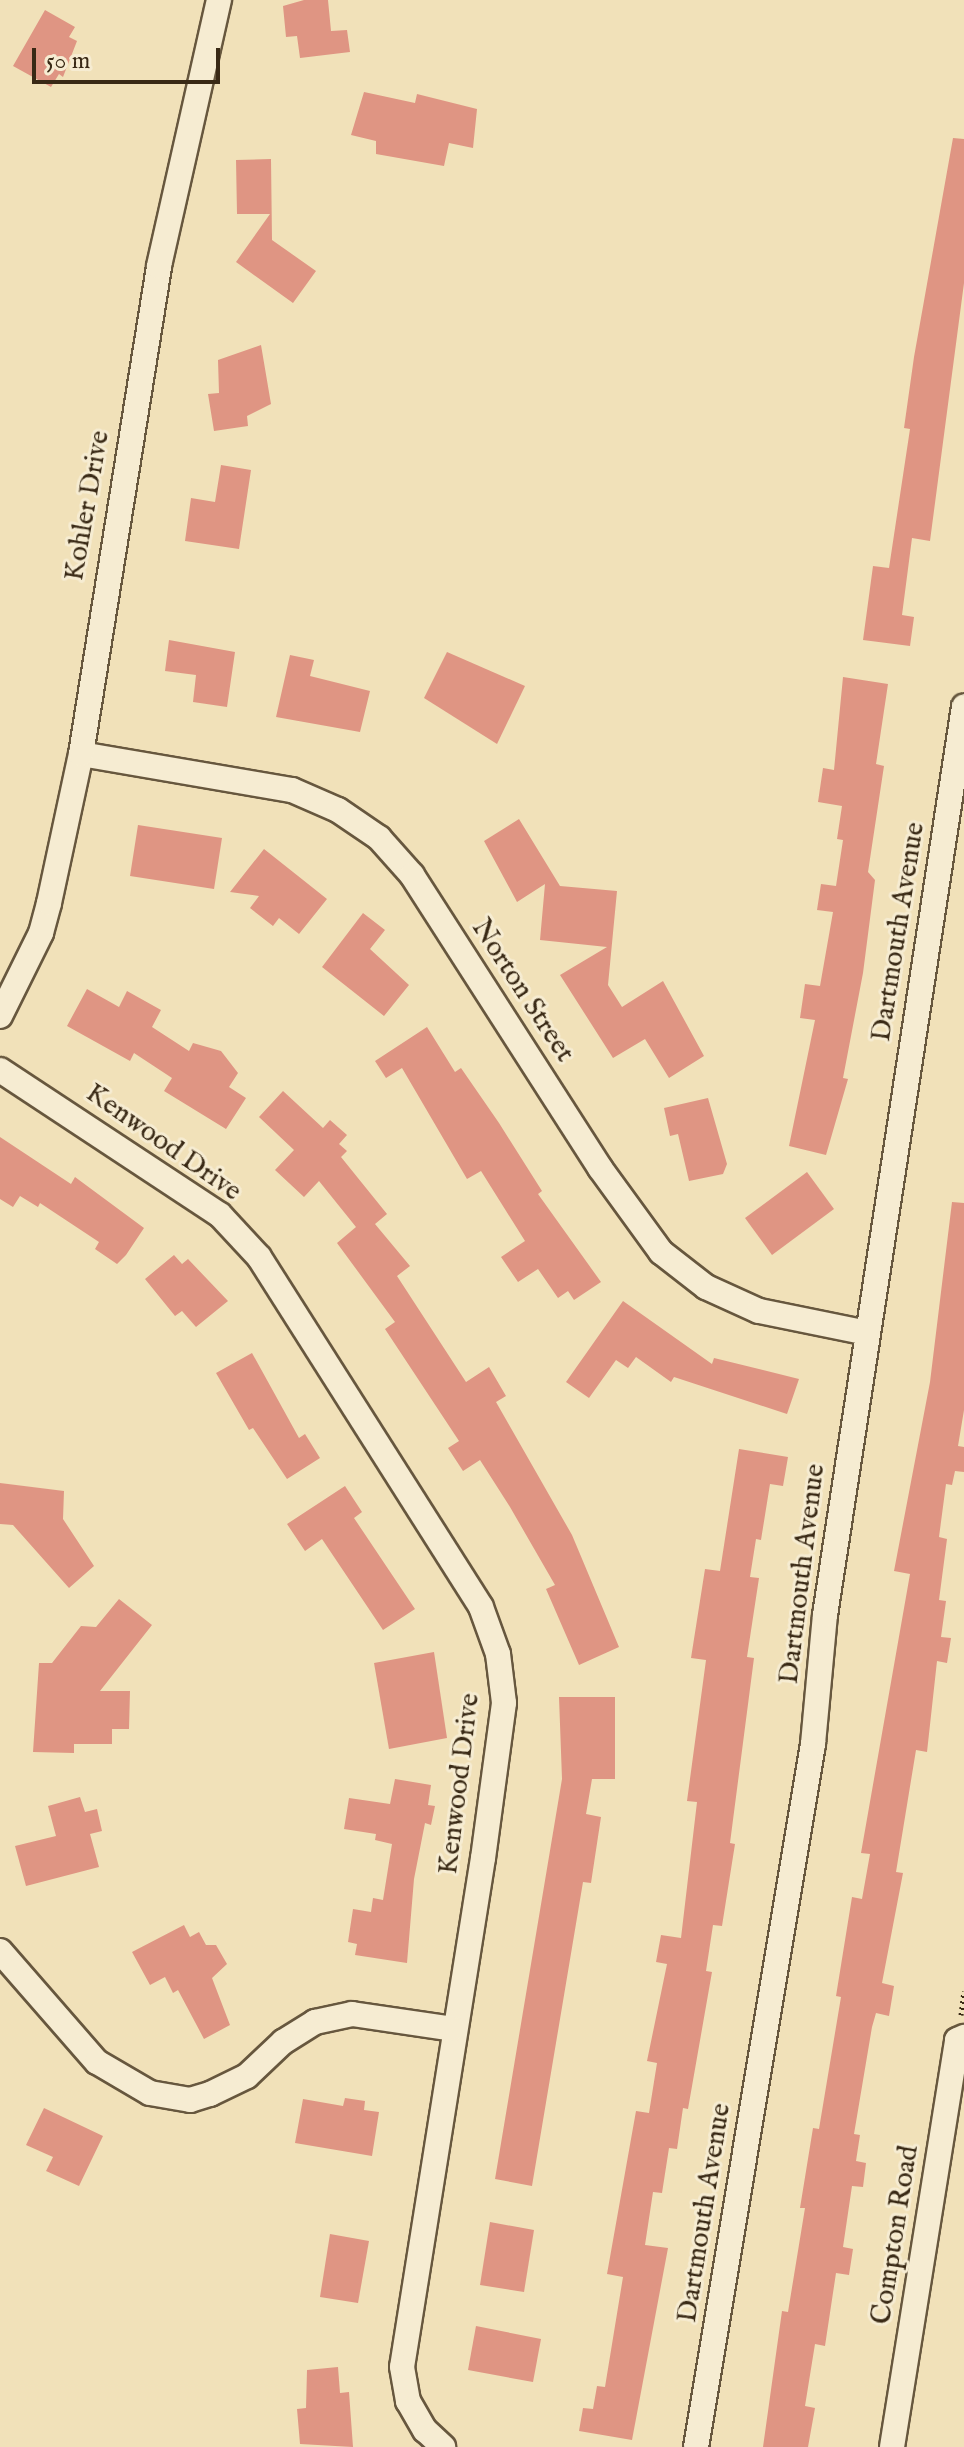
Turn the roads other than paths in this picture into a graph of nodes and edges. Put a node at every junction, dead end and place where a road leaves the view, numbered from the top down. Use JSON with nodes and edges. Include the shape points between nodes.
{"nodes":[{"id":1,"x":219,"y":0,"type":"edge"},
{"id":2,"x":964,"y":707,"type":"edge"},
{"id":3,"x":81,"y":754,"type":"junction"},
{"id":4,"x":0,"y":1016,"type":"edge"},
{"id":5,"x":0,"y":1070,"type":"edge"},
{"id":6,"x":867,"y":1333,"type":"junction"},
{"id":7,"x":0,"y":1951,"type":"edge"},
{"id":8,"x":453,"y":2029,"type":"junction"},
{"id":9,"x":964,"y":2037,"type":"edge"},
{"id":10,"x":443,"y":2447,"type":"edge"},
{"id":11,"x":696,"y":2447,"type":"edge"},
{"id":12,"x":892,"y":2447,"type":"edge"}],
"edges":[{"from":1,"to":3,"type":"street","name":"Kohler Drive","via":[[159,266]]},
{"from":2,"to":6,"type":"street","name":"Dartmouth Avenue"},
{"from":3,"to":4,"type":"street","name":"Kohler Drive","via":[[41,933]]},
{"from":3,"to":6,"type":"street","name":"Norton Street","via":[[292,790],[338,810],[379,838],[412,875],[651,1242],[706,1287],[759,1311]]},
{"from":5,"to":8,"type":"street","name":"Kenwood Drive","via":[[220,1215],[259,1257],[481,1607],[498,1654],[504,1703]]},
{"from":6,"to":11,"type":"street","name":"Dartmouth Avenue","via":[[825,1615],[813,1744]]},
{"from":7,"to":8,"type":"street","via":[[97,2062],[150,2093],[190,2100],[247,2076],[283,2042],[315,2022],[352,2014]]},
{"from":8,"to":10,"type":"street","name":"Kenwood Drive","via":[[402,2367],[408,2401],[425,2430]]},
{"from":9,"to":12,"type":"street","name":"Compton Road","via":[[957,2040]]}]}
